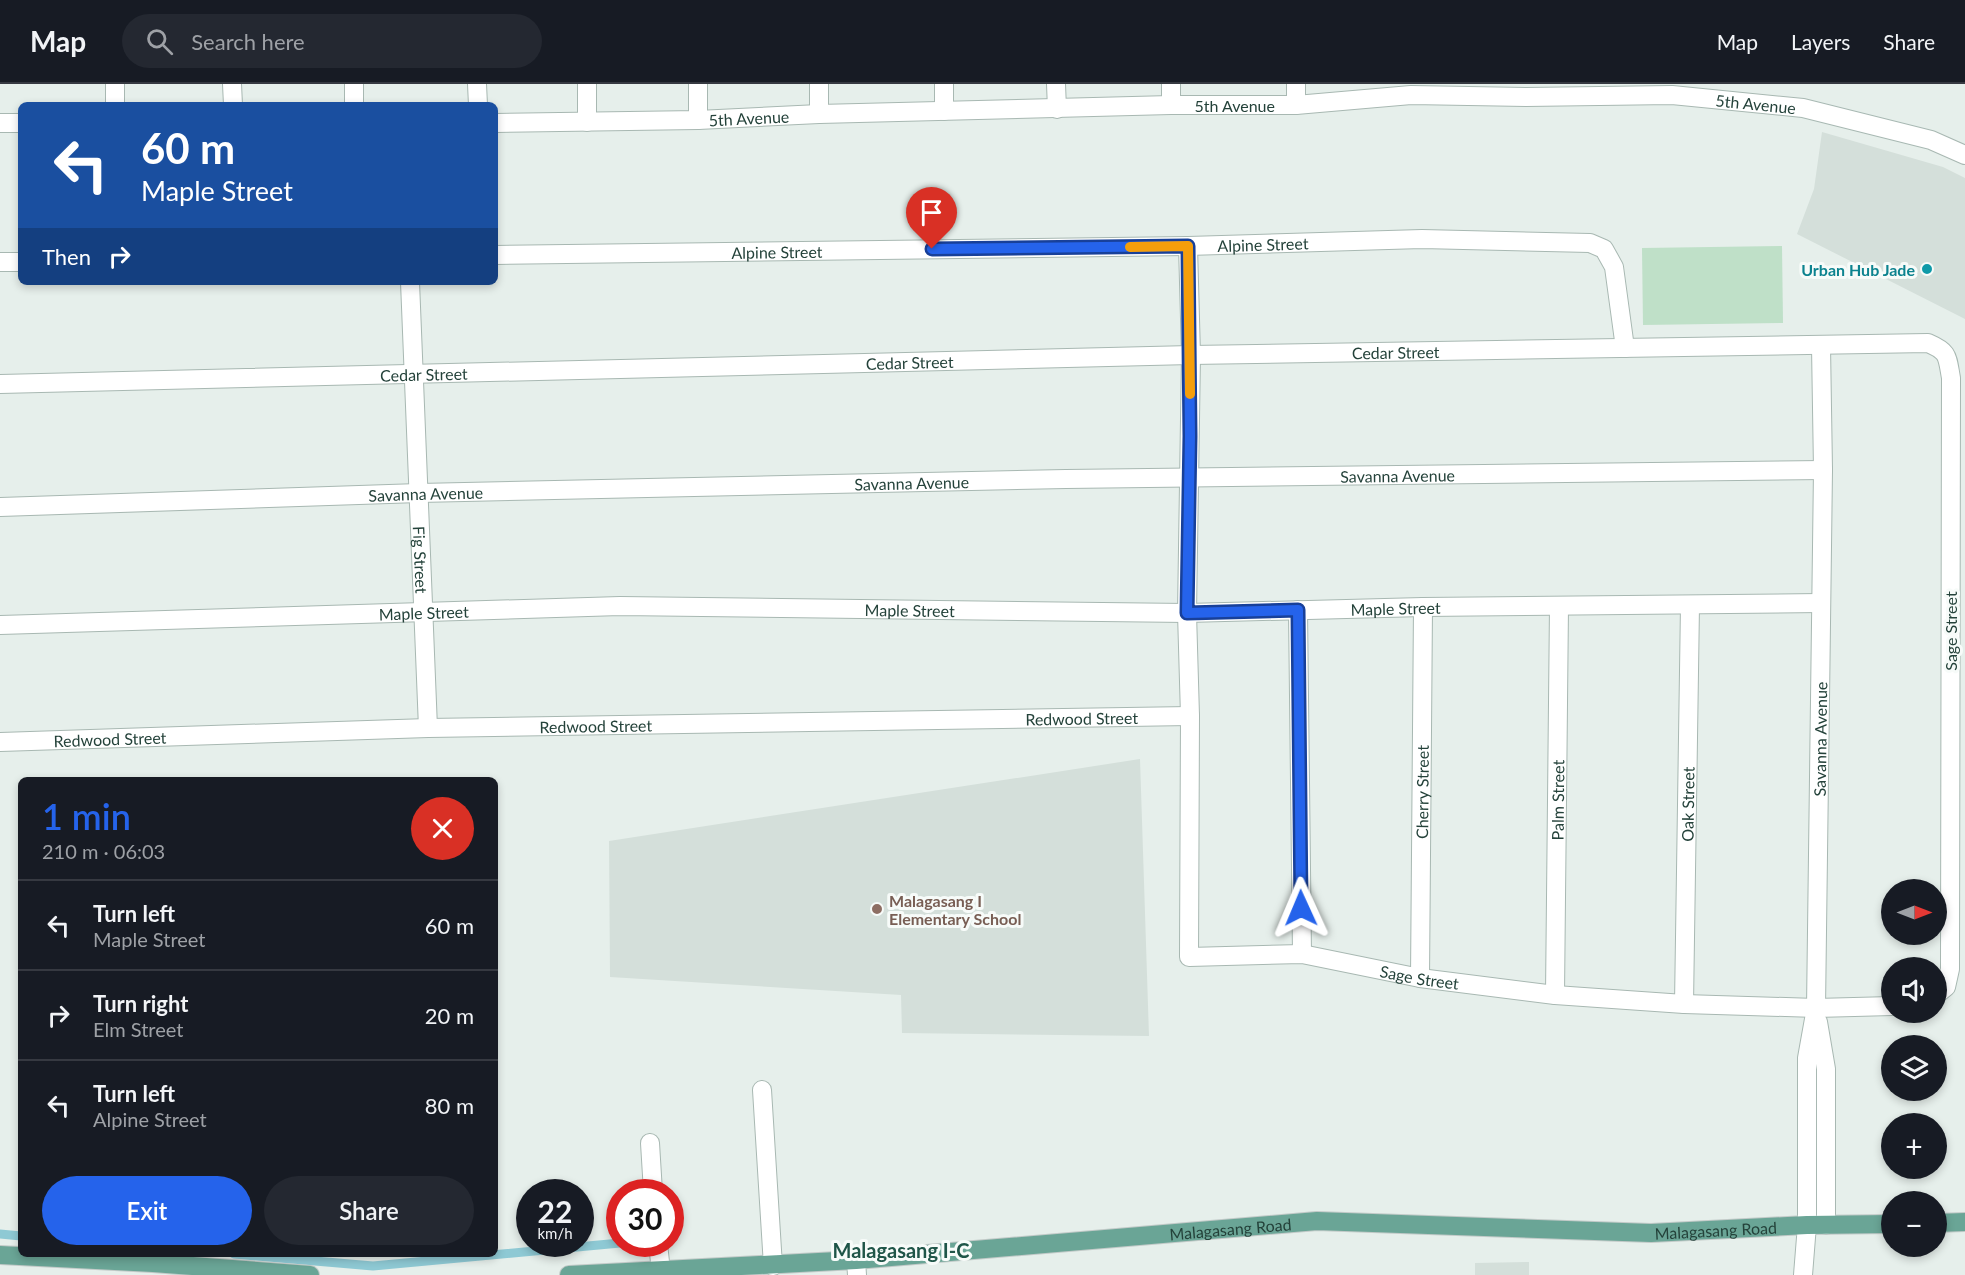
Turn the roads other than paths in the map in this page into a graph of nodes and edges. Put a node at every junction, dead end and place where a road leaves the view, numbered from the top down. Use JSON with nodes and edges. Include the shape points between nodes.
{"nodes":[{"id":1,"x":115,"y":84,"type":"edge"},
{"id":2,"x":232,"y":84,"type":"edge"},
{"id":3,"x":354,"y":84,"type":"edge"},
{"id":4,"x":477,"y":84,"type":"edge"},
{"id":5,"x":587,"y":84,"type":"edge"},
{"id":6,"x":698,"y":84,"type":"edge"},
{"id":7,"x":819,"y":84,"type":"edge"},
{"id":8,"x":944,"y":84,"type":"edge"},
{"id":9,"x":1056,"y":84,"type":"edge"},
{"id":10,"x":1171,"y":84,"type":"edge"},
{"id":11,"x":1296,"y":84,"type":"edge"},
{"id":12,"x":1411,"y":89,"type":"edge"},
{"id":13,"x":1671,"y":89,"type":"edge"},
{"id":14,"x":1526,"y":91,"type":"edge"},
{"id":15,"x":115,"y":102,"type":"edge"},
{"id":16,"x":233,"y":102,"type":"edge"},
{"id":17,"x":354,"y":102,"type":"edge"},
{"id":18,"x":478,"y":102,"type":"edge"},
{"id":19,"x":1171,"y":105,"type":"junction"},
{"id":20,"x":1296,"y":105,"type":"junction"},
{"id":21,"x":1057,"y":109,"type":"junction"},
{"id":22,"x":945,"y":111,"type":"junction"},
{"id":23,"x":819,"y":114,"type":"junction"},
{"id":24,"x":698,"y":120,"type":"junction"},
{"id":25,"x":587,"y":122,"type":"junction"},
{"id":26,"x":0,"y":123,"type":"edge"},
{"id":27,"x":18,"y":123,"type":"edge"},
{"id":28,"x":498,"y":123,"type":"edge"},
{"id":29,"x":1965,"y":155,"type":"edge"},
{"id":30,"x":1188,"y":246,"type":"junction"},
{"id":31,"x":498,"y":255,"type":"edge"},
{"id":32,"x":0,"y":262,"type":"edge"},
{"id":33,"x":18,"y":262,"type":"edge"},
{"id":34,"x":410,"y":285,"type":"edge"},
{"id":35,"x":1821,"y":345,"type":"junction"},
{"id":36,"x":1625,"y":348,"type":"junction"},
{"id":37,"x":1191,"y":355,"type":"junction"},
{"id":38,"x":414,"y":374,"type":"junction"},
{"id":39,"x":0,"y":384,"type":"edge"},
{"id":40,"x":1823,"y":470,"type":"junction"},
{"id":41,"x":1190,"y":477,"type":"junction"},
{"id":42,"x":419,"y":493,"type":"junction"},
{"id":43,"x":0,"y":507,"type":"edge"},
{"id":44,"x":1821,"y":603,"type":"junction"},
{"id":45,"x":1690,"y":604,"type":"junction"},
{"id":46,"x":1559,"y":606,"type":"junction"},
{"id":47,"x":1423,"y":607,"type":"junction"},
{"id":48,"x":1298,"y":610,"type":"junction"},
{"id":49,"x":423,"y":611,"type":"junction"},
{"id":50,"x":1187,"y":613,"type":"junction"},
{"id":51,"x":0,"y":625,"type":"edge"},
{"id":52,"x":1190,"y":716,"type":"junction"},
{"id":53,"x":428,"y":728,"type":"junction"},
{"id":54,"x":0,"y":742,"type":"edge"},
{"id":55,"x":1302,"y":954,"type":"junction"},
{"id":56,"x":1420,"y":978,"type":"junction"},
{"id":57,"x":1947,"y":982,"type":"edge"},
{"id":58,"x":1555,"y":995,"type":"junction"},
{"id":59,"x":1684,"y":1004,"type":"junction"},
{"id":60,"x":1881,"y":1006,"type":"edge"},
{"id":61,"x":1816,"y":1008,"type":"junction"},
{"id":62,"x":1807,"y":1082,"type":"junction"},
{"id":63,"x":1826,"y":1082,"type":"junction"},
{"id":64,"x":762,"y":1090,"type":"dead end"},
{"id":65,"x":650,"y":1143,"type":"dead end"},
{"id":66,"x":652,"y":1179,"type":"edge"},
{"id":67,"x":1947,"y":1222,"type":"edge"},
{"id":68,"x":1965,"y":1222,"type":"edge"},
{"id":69,"x":1881,"y":1224,"type":"edge"},
{"id":70,"x":1807,"y":1225,"type":"junction"},
{"id":71,"x":1826,"y":1225,"type":"junction"},
{"id":72,"x":0,"y":1255,"type":"edge"},
{"id":73,"x":18,"y":1257,"type":"edge"},
{"id":74,"x":22,"y":1257,"type":"edge"},
{"id":75,"x":659,"y":1257,"type":"edge"},
{"id":76,"x":773,"y":1266,"type":"junction"},
{"id":77,"x":857,"y":1267,"type":"edge"},
{"id":78,"x":153,"y":1269,"type":"edge"},
{"id":79,"x":661,"y":1271,"type":"junction"},
{"id":80,"x":310,"y":1275,"type":"edge"},
{"id":81,"x":569,"y":1275,"type":"edge"},
{"id":82,"x":1803,"y":1275,"type":"edge"}],
"edges":[{"from":1,"to":15,"type":"street"},
{"from":2,"to":16,"type":"street"},
{"from":3,"to":17,"type":"street"},
{"from":4,"to":18,"type":"street"},
{"from":5,"to":25,"type":"street"},
{"from":6,"to":24,"type":"street"},
{"from":7,"to":23,"type":"street"},
{"from":8,"to":22,"type":"street"},
{"from":9,"to":21,"type":"street"},
{"from":10,"to":19,"type":"street"},
{"from":11,"to":20,"type":"street"},
{"from":12,"to":14,"type":"street","name":"5th Avenue"},
{"from":12,"to":20,"type":"street","name":"5th Avenue"},
{"from":13,"to":14,"type":"street","name":"5th Avenue"},
{"from":13,"to":29,"type":"street","name":"5th Avenue","via":[[1803,108],[1931,140]]},
{"from":19,"to":20,"type":"street","name":"5th Avenue"},
{"from":19,"to":21,"type":"street","name":"5th Avenue"},
{"from":21,"to":22,"type":"street","name":"5th Avenue"},
{"from":22,"to":23,"type":"street","name":"5th Avenue"},
{"from":23,"to":24,"type":"street","name":"5th Avenue"},
{"from":24,"to":25,"type":"street","name":"5th Avenue"},
{"from":25,"to":28,"type":"street","name":"5th Avenue"},
{"from":26,"to":27,"type":"street"},
{"from":30,"to":31,"type":"street","name":"Alpine Street"},
{"from":30,"to":36,"type":"street","name":"Alpine Street","via":[[1422,239],[1590,243],[1604,249],[1614,267]]},
{"from":30,"to":37,"type":"street"},
{"from":32,"to":33,"type":"street"},
{"from":34,"to":38,"type":"street","name":"Fig Street"},
{"from":35,"to":36,"type":"street","name":"Cedar Street"},
{"from":35,"to":40,"type":"street","name":"Savanna Avenue"},
{"from":35,"to":57,"type":"street","name":"Sage Street","via":[[1928,344],[1942,349],[1951,378]]},
{"from":36,"to":37,"type":"street","name":"Cedar Street"},
{"from":37,"to":38,"type":"street","name":"Cedar Street"},
{"from":37,"to":41,"type":"street"},
{"from":38,"to":39,"type":"street","name":"Cedar Street"},
{"from":38,"to":42,"type":"street","name":"Fig Street"},
{"from":40,"to":41,"type":"street","name":"Savanna Avenue"},
{"from":40,"to":44,"type":"street","name":"Savanna Avenue"},
{"from":41,"to":42,"type":"street","name":"Savanna Avenue"},
{"from":41,"to":50,"type":"street"},
{"from":42,"to":43,"type":"street","name":"Savanna Avenue"},
{"from":42,"to":49,"type":"street","name":"Fig Street"},
{"from":44,"to":45,"type":"street","name":"Maple Street"},
{"from":44,"to":61,"type":"street","name":"Savanna Avenue"},
{"from":45,"to":46,"type":"street","name":"Maple Street"},
{"from":45,"to":59,"type":"street","name":"Oak Street"},
{"from":46,"to":47,"type":"street","name":"Maple Street"},
{"from":46,"to":58,"type":"street","name":"Palm Street"},
{"from":47,"to":48,"type":"street","name":"Maple Street"},
{"from":47,"to":56,"type":"street","name":"Cherry Street"},
{"from":48,"to":50,"type":"street","name":"Maple Street"},
{"from":48,"to":55,"type":"street"},
{"from":49,"to":50,"type":"street","name":"Maple Street","via":[[620,606]]},
{"from":49,"to":51,"type":"street","name":"Maple Street"},
{"from":49,"to":53,"type":"street","name":"Fig Street"},
{"from":50,"to":52,"type":"street"},
{"from":52,"to":53,"type":"street","name":"Redwood Street"},
{"from":52,"to":55,"type":"street","name":"Sage Street","via":[[1190,957]]},
{"from":53,"to":54,"type":"street","name":"Redwood Street"},
{"from":55,"to":56,"type":"street","name":"Sage Street"},
{"from":56,"to":58,"type":"street","name":"Sage Street"},
{"from":58,"to":59,"type":"street","name":"Sage Street"},
{"from":59,"to":61,"type":"street","name":"Sage Street"},
{"from":60,"to":61,"type":"street","name":"Sage Street"},
{"from":61,"to":62,"type":"street"},
{"from":61,"to":63,"type":"street"},
{"from":62,"to":63,"type":"street"},
{"from":62,"to":70,"type":"street"},
{"from":63,"to":71,"type":"street"},
{"from":64,"to":76,"type":"street"},
{"from":65,"to":66,"type":"street"},
{"from":67,"to":68,"type":"main road"},
{"from":69,"to":71,"type":"main road","name":"Malagasang Road"},
{"from":70,"to":71,"type":"main road","name":"Malagasang Road"},
{"from":70,"to":77,"type":"main road","name":"Malagasang Road","via":[[1651,1233],[1317,1221]]},
{"from":70,"to":82,"type":"street"},
{"from":72,"to":73,"type":"main road"},
{"from":74,"to":78,"type":"main road"},
{"from":75,"to":79,"type":"street"},
{"from":76,"to":77,"type":"main road","name":"Malagasang Road"},
{"from":76,"to":79,"type":"main road","name":"Malagasang Road"},
{"from":78,"to":80,"type":"main road"},
{"from":79,"to":81,"type":"main road","name":"Malagasang Road"}]}
